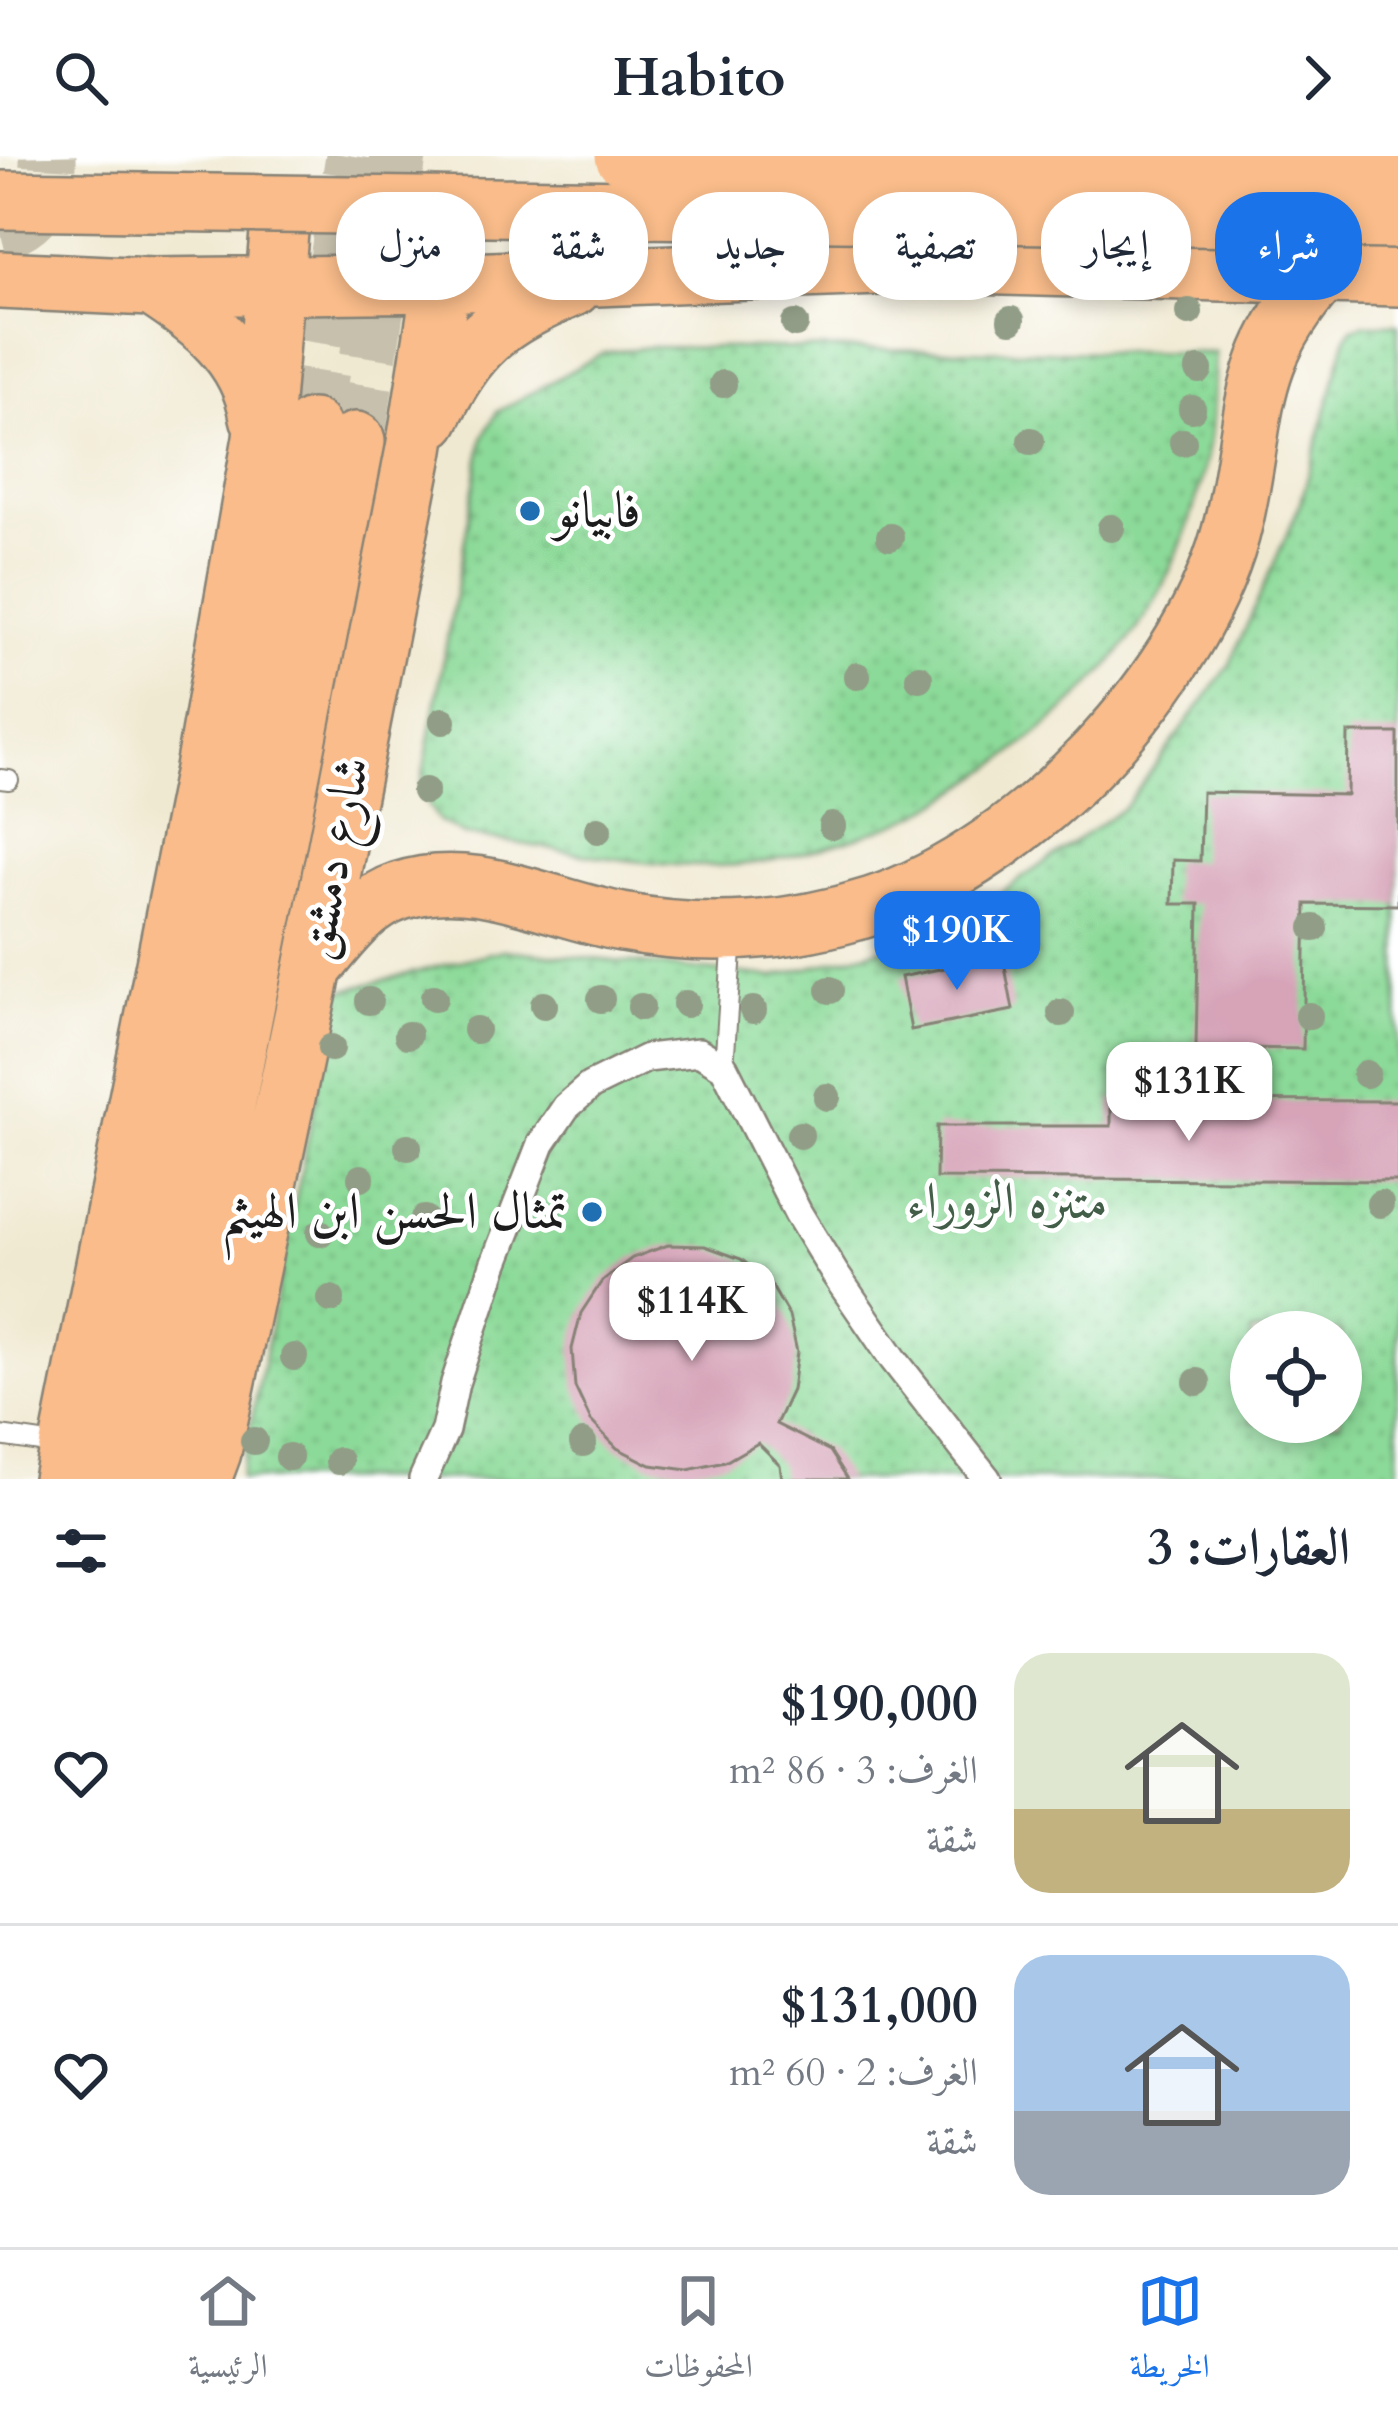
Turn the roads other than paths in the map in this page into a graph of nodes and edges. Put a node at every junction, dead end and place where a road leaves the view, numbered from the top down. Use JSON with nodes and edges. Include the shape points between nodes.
{"nodes":[{"id":1,"x":623,"y":156,"type":"edge"},
{"id":2,"x":1398,"y":171,"type":"edge"},
{"id":3,"x":0,"y":200,"type":"edge"},
{"id":4,"x":1398,"y":220,"type":"edge"},
{"id":5,"x":277,"y":258,"type":"junction"},
{"id":6,"x":336,"y":258,"type":"edge"},
{"id":7,"x":1215,"y":273,"type":"edge"},
{"id":8,"x":648,"y":276,"type":"edge"},
{"id":9,"x":1362,"y":277,"type":"edge"},
{"id":10,"x":1398,"y":277,"type":"edge"},
{"id":11,"x":0,"y":280,"type":"edge"},
{"id":12,"x":152,"y":287,"type":"junction"},
{"id":13,"x":438,"y":300,"type":"edge"},
{"id":14,"x":546,"y":300,"type":"edge"},
{"id":15,"x":1300,"y":300,"type":"edge"},
{"id":16,"x":310,"y":436,"type":"junction"},
{"id":17,"x":415,"y":449,"type":"junction"},
{"id":18,"x":734,"y":932,"type":"junction"},
{"id":19,"x":313,"y":968,"type":"junction"},
{"id":20,"x":724,"y":1067,"type":"junction"},
{"id":21,"x":0,"y":1436,"type":"edge"},
{"id":22,"x":78,"y":1468,"type":"edge"},
{"id":23,"x":154,"y":1479,"type":"edge"},
{"id":24,"x":202,"y":1479,"type":"edge"},
{"id":25,"x":422,"y":1479,"type":"edge"},
{"id":26,"x":987,"y":1479,"type":"edge"}],
"edges":[{"from":1,"to":2,"type":"main road","bridge":true},
{"from":3,"to":4,"type":"main road","bridge":true},
{"from":5,"to":6,"type":"main road"},
{"from":5,"to":12,"type":"main road"},
{"from":5,"to":16,"type":"main road","name":"شارع دمشق"},
{"from":7,"to":8,"type":"main road","via":[[932,264]]},
{"from":9,"to":10,"type":"main road"},
{"from":11,"to":12,"type":"main road"},
{"from":12,"to":16,"type":"main road","via":[[218,334],[256,400]]},
{"from":13,"to":17,"type":"main road","name":"شارع دمشق"},
{"from":14,"to":17,"type":"main road","via":[[505,319],[474,346]]},
{"from":15,"to":18,"type":"main road","via":[[1266,355],[1233,524],[1210,587],[1144,700],[1102,749],[1048,801],[937,876],[877,905]]},
{"from":16,"to":22,"type":"main road","name":"شارع دمشق","via":[[204,769]]},
{"from":16,"to":23,"type":"main road","name":"شارع دمشق"},
{"from":17,"to":19,"type":"main road","name":"شارع دمشق"},
{"from":18,"to":19,"type":"main road","via":[[625,923],[470,884],[435,884],[376,901]]},
{"from":18,"to":20,"type":"lane"},
{"from":19,"to":24,"type":"main road","name":"شارع دمشق"},
{"from":20,"to":25,"type":"street","via":[[699,1052],[647,1058],[566,1107],[520,1192]]},
{"from":20,"to":26,"type":"street","via":[[835,1274]]},
{"from":21,"to":22,"type":"lane"}]}
